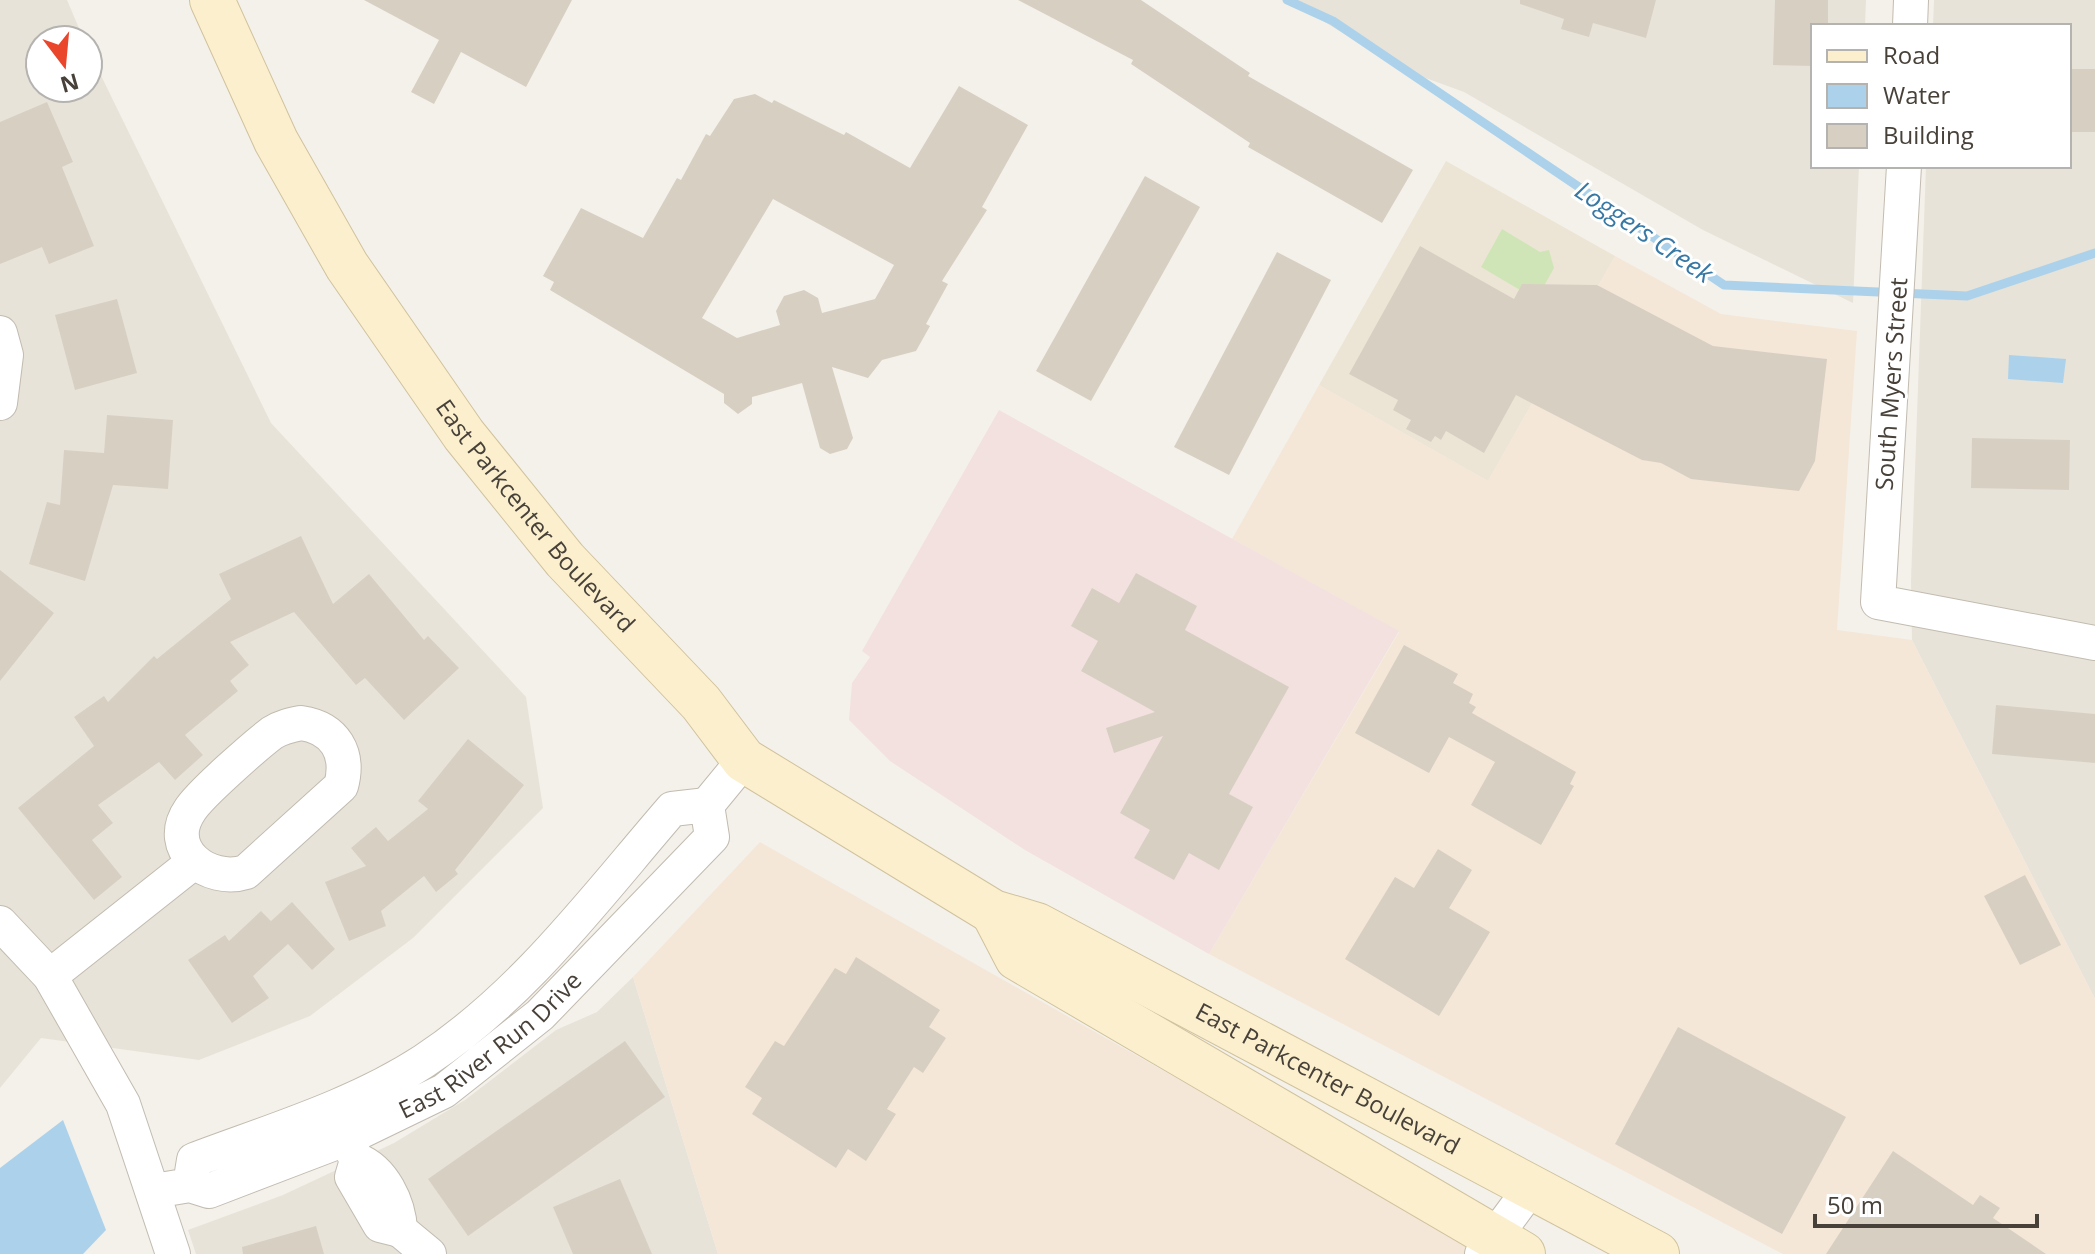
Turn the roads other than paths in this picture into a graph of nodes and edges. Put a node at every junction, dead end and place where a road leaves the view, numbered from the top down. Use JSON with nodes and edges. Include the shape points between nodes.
{"nodes":[{"id":1,"x":212,"y":0,"type":"edge"},
{"id":2,"x":1911,"y":0,"type":"edge"},
{"id":3,"x":1910,"y":24,"type":"edge"},
{"id":4,"x":1904,"y":168,"type":"edge"},
{"id":5,"x":0,"y":333,"type":"edge"},
{"id":6,"x":0,"y":403,"type":"edge"},
{"id":7,"x":2095,"y":643,"type":"edge"},
{"id":8,"x":744,"y":760,"type":"junction"},
{"id":9,"x":707,"y":805,"type":"junction"},
{"id":10,"x":194,"y":862,"type":"junction"},
{"id":11,"x":993,"y":912,"type":"junction"},
{"id":12,"x":0,"y":923,"type":"edge"},
{"id":13,"x":50,"y":976,"type":"junction"},
{"id":14,"x":344,"y":1136,"type":"junction"},
{"id":15,"x":1533,"y":1185,"type":"junction"},
{"id":16,"x":154,"y":1191,"type":"junction"},
{"id":17,"x":1500,"y":1249,"type":"edge"},
{"id":18,"x":173,"y":1254,"type":"edge"},
{"id":19,"x":429,"y":1254,"type":"edge"},
{"id":20,"x":1657,"y":1254,"type":"edge"}],
"edges":[{"from":1,"to":8,"type":"main road","name":"East Parkcenter Boulevard","via":[[276,141],[347,266],[464,435],[565,560],[701,703]]},
{"from":2,"to":3,"type":"street"},
{"from":4,"to":7,"type":"street","name":"South Myers Street","via":[[1878,602]]},
{"from":5,"to":6,"type":"street","via":[[6,355]]},
{"from":8,"to":9,"type":"street"},
{"from":8,"to":11,"type":"main road","name":"East Parkcenter Boulevard"},
{"from":9,"to":14,"type":"street","name":"East River Run Drive","via":[[672,809],[524,981],[424,1061]]},
{"from":9,"to":14,"type":"street","name":"East River Run Drive","via":[[712,837],[540,1015],[444,1091]]},
{"from":10,"to":10,"type":"street","via":[[183,837],[190,810],[274,732],[301,723],[329,732],[338,743],[345,772],[332,798],[246,872],[219,876]]},
{"from":10,"to":13,"type":"street"},
{"from":11,"to":15,"type":"main road","name":"East Parkcenter Boulevard","via":[[1037,925]]},
{"from":11,"to":17,"type":"main road","name":"East Parkcenter Boulevard","via":[[1017,958]]},
{"from":12,"to":13,"type":"street"},
{"from":13,"to":16,"type":"street","via":[[123,1104]]},
{"from":14,"to":16,"type":"street","name":"East River Run Drive","via":[[209,1191],[190,1185]]},
{"from":14,"to":19,"type":"street","via":[[352,1177],[380,1225],[400,1230]]},
{"from":15,"to":17,"type":"street"},
{"from":15,"to":20,"type":"main road","name":"East Parkcenter Boulevard"},
{"from":16,"to":18,"type":"street"}]}
